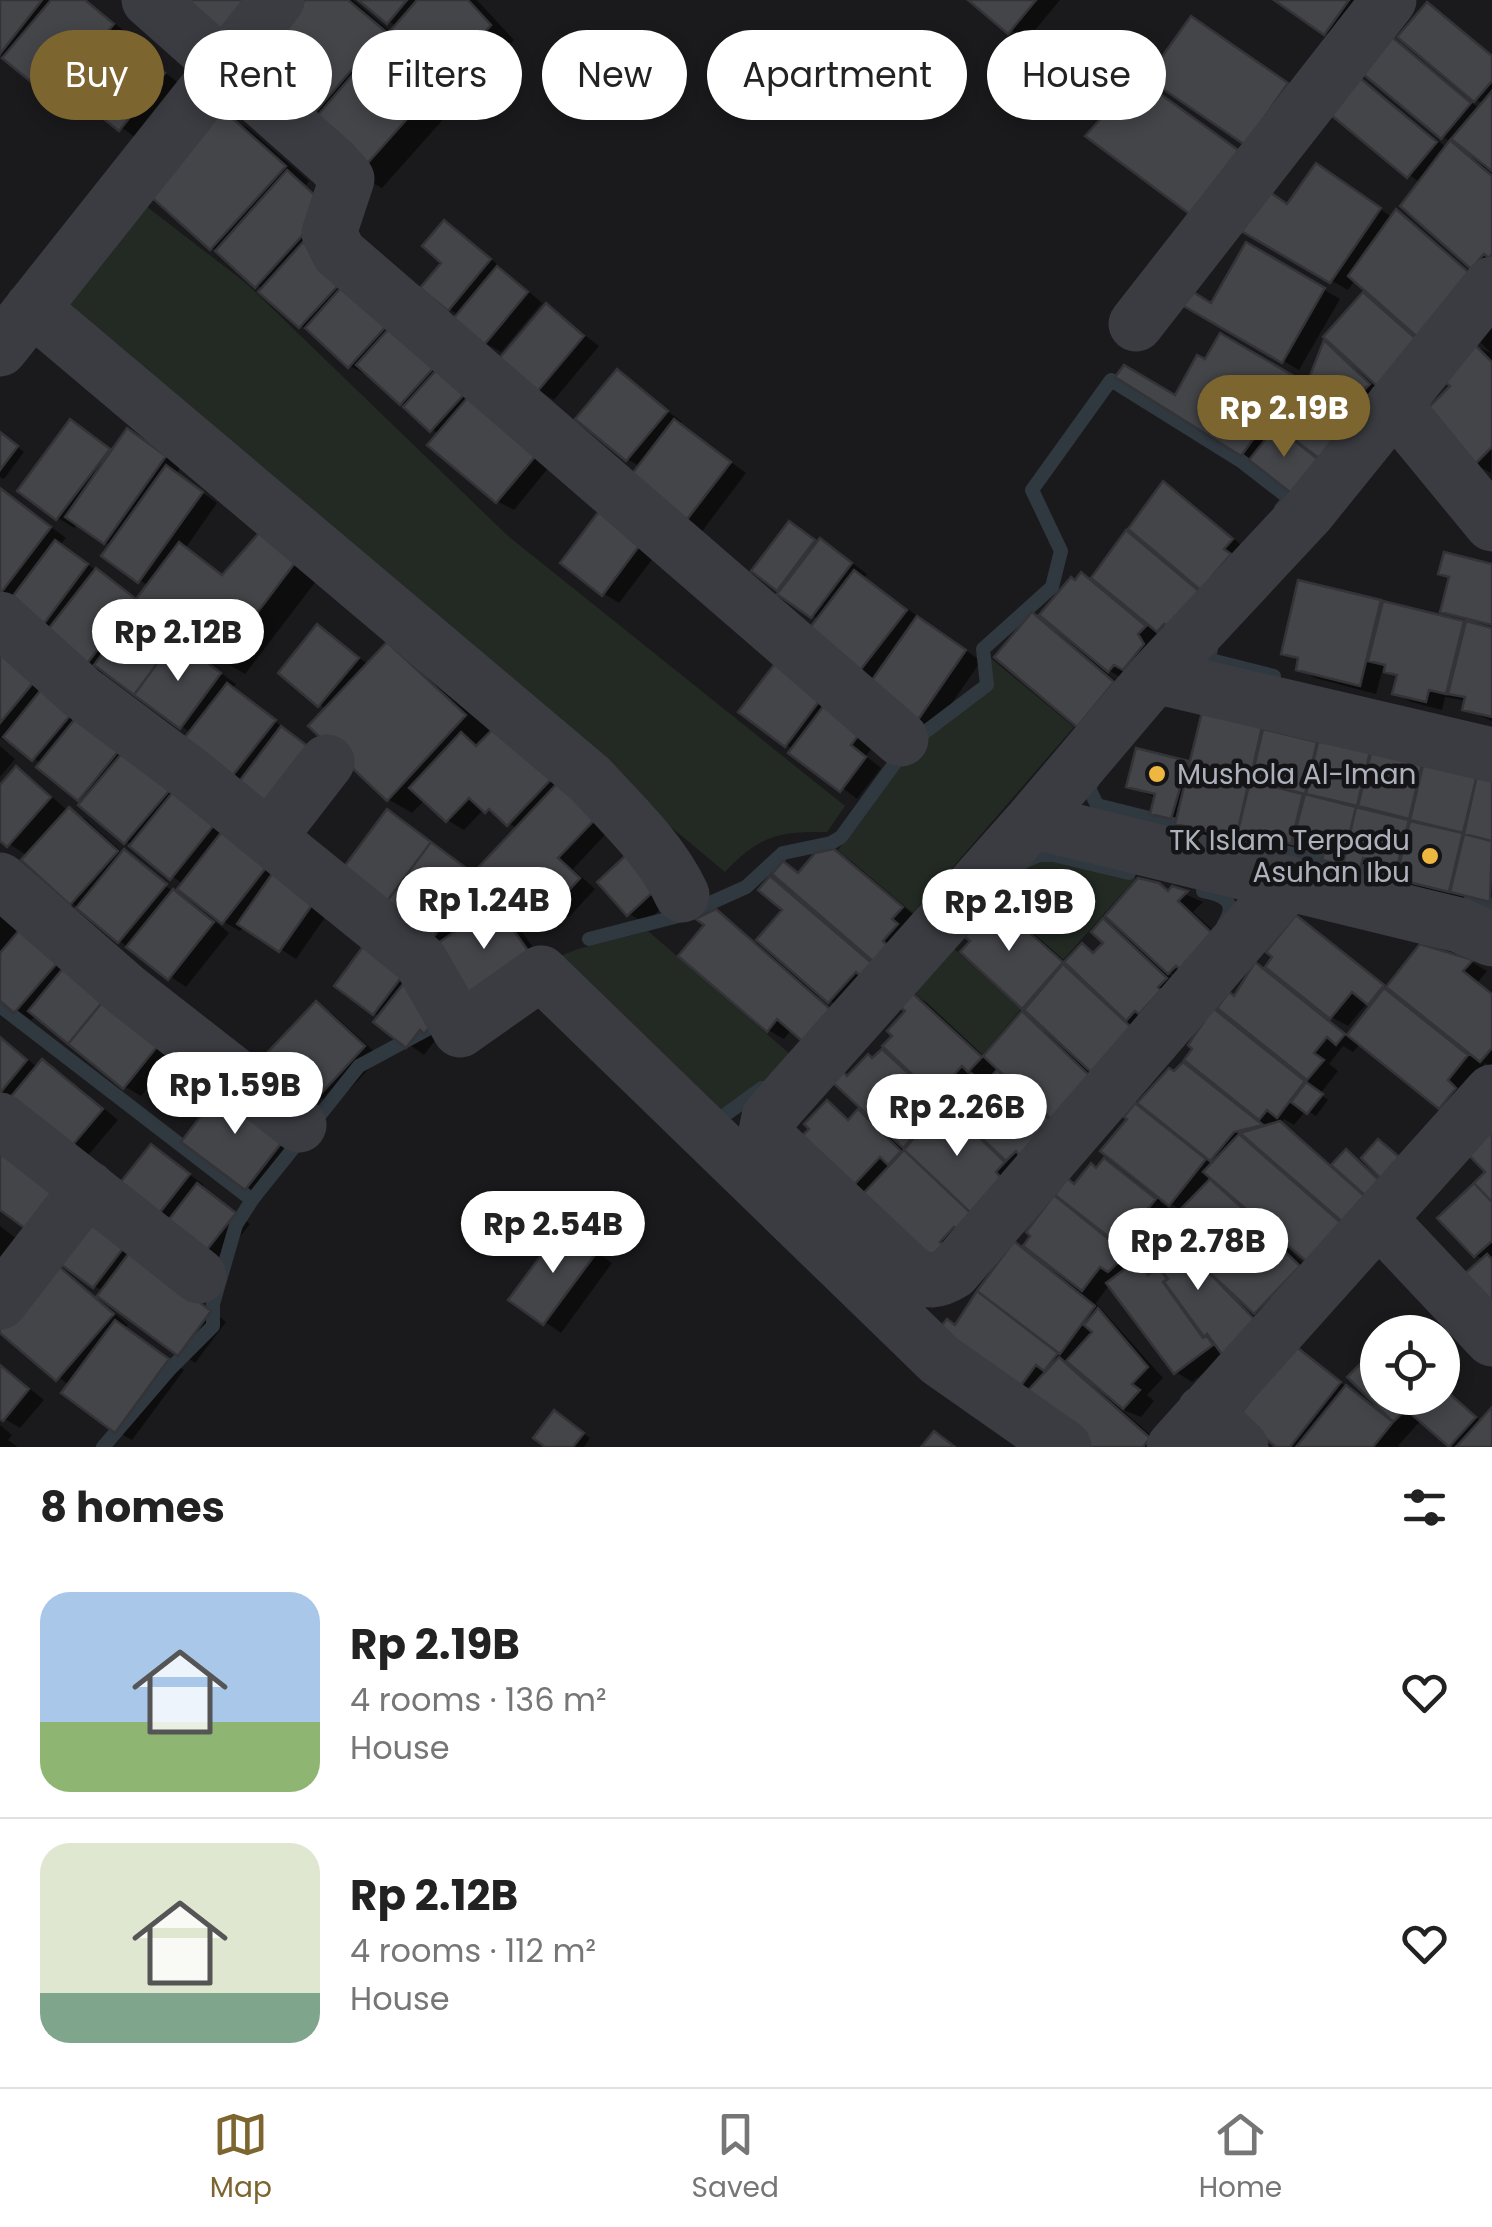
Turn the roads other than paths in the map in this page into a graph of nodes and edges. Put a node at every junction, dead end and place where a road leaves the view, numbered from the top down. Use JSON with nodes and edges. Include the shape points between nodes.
{"nodes":[{"id":1,"x":149,"y":0,"type":"edge"},
{"id":2,"x":278,"y":0,"type":"edge"},
{"id":3,"x":1389,"y":0,"type":"edge"},
{"id":4,"x":184,"y":30,"type":"edge"},
{"id":5,"x":253,"y":30,"type":"edge"},
{"id":6,"x":184,"y":116,"type":"edge"},
{"id":7,"x":285,"y":120,"type":"edge"},
{"id":8,"x":1492,"y":284,"type":"edge"},
{"id":9,"x":1136,"y":324,"type":"dead end"},
{"id":10,"x":16,"y":328,"type":"edge"},
{"id":11,"x":1394,"y":405,"type":"junction"},
{"id":12,"x":1492,"y":524,"type":"edge"},
{"id":13,"x":0,"y":620,"type":"edge"},
{"id":14,"x":1155,"y":676,"type":"junction"},
{"id":15,"x":901,"y":739,"type":"dead end"},
{"id":16,"x":1492,"y":755,"type":"edge"},
{"id":17,"x":327,"y":762,"type":"dead end"},
{"id":18,"x":1032,"y":821,"type":"junction"},
{"id":19,"x":268,"y":837,"type":"junction"},
{"id":20,"x":0,"y":880,"type":"edge"},
{"id":21,"x":1288,"y":883,"type":"junction"},
{"id":22,"x":682,"y":895,"type":"dead end"},
{"id":23,"x":1492,"y":939,"type":"edge"},
{"id":24,"x":1492,"y":1092,"type":"edge"},
{"id":25,"x":0,"y":1120,"type":"edge"},
{"id":26,"x":300,"y":1125,"type":"dead end"},
{"id":27,"x":88,"y":1188,"type":"junction"},
{"id":28,"x":1380,"y":1220,"type":"junction"},
{"id":29,"x":199,"y":1276,"type":"dead end"},
{"id":30,"x":0,"y":1302,"type":"edge"},
{"id":31,"x":1492,"y":1339,"type":"edge"},
{"id":32,"x":1206,"y":1435,"type":"edge"},
{"id":33,"x":1064,"y":1447,"type":"edge"}],
"edges":[{"from":1,"to":4,"type":"street"},
{"from":2,"to":5,"type":"street"},
{"from":3,"to":9,"type":"street"},
{"from":6,"to":10,"type":"street"},
{"from":7,"to":15,"type":"street","via":[[347,179],[329,233],[339,254]]},
{"from":8,"to":11,"type":"street"},
{"from":10,"to":22,"type":"street","via":[[590,779]]},
{"from":11,"to":12,"type":"street"},
{"from":11,"to":14,"type":"street","via":[[1308,512]]},
{"from":13,"to":19,"type":"street"},
{"from":14,"to":16,"type":"street"},
{"from":14,"to":18,"type":"street"},
{"from":17,"to":19,"type":"street"},
{"from":18,"to":21,"type":"street"},
{"from":18,"to":21,"type":"street","via":[[769,1117],[766,1132],[776,1146],[924,1280],[953,1272]]},
{"from":19,"to":33,"type":"street","via":[[420,960],[460,1030],[541,973],[940,1360]]},
{"from":20,"to":26,"type":"street"},
{"from":21,"to":23,"type":"street"},
{"from":24,"to":28,"type":"street"},
{"from":25,"to":27,"type":"street"},
{"from":27,"to":29,"type":"street"},
{"from":27,"to":30,"type":"street"},
{"from":28,"to":31,"type":"street"},
{"from":28,"to":32,"type":"street"}]}
